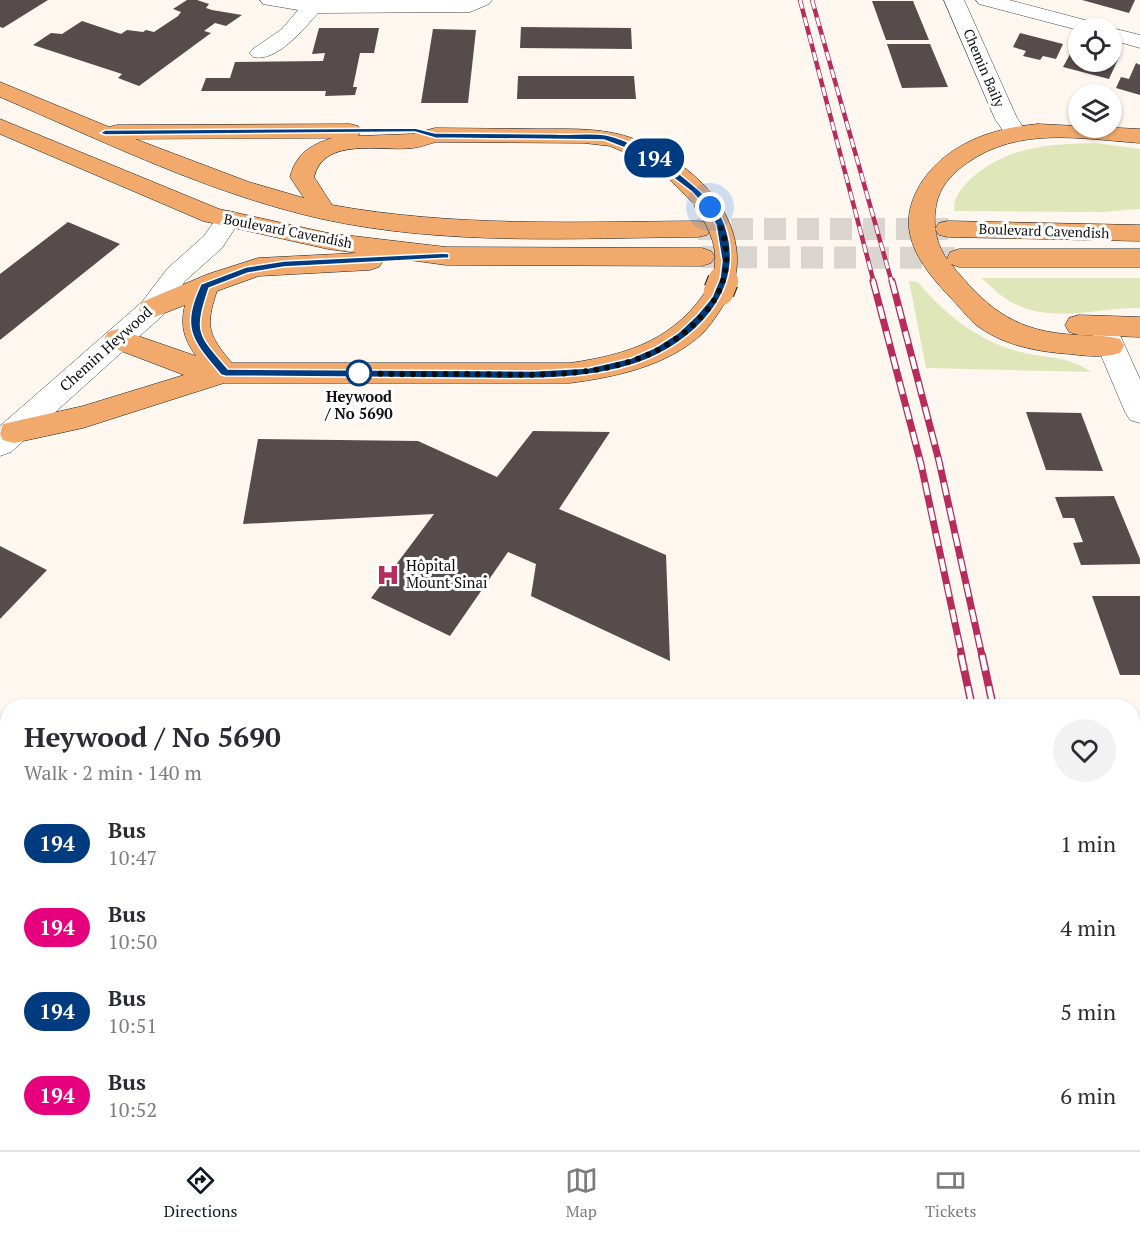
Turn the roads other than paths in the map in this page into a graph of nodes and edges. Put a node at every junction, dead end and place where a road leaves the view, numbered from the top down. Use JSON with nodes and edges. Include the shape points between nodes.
{"nodes":[{"id":1,"x":270,"y":0,"type":"edge"},
{"id":2,"x":954,"y":0,"type":"edge"},
{"id":3,"x":986,"y":0,"type":"edge"},
{"id":4,"x":482,"y":1,"type":"edge"},
{"id":5,"x":313,"y":6,"type":"junction"},
{"id":6,"x":1068,"y":21,"type":"edge"},
{"id":7,"x":1122,"y":37,"type":"edge"},
{"id":8,"x":1140,"y":42,"type":"edge"},
{"id":9,"x":260,"y":53,"type":"dead end"},
{"id":10,"x":0,"y":89,"type":"edge"},
{"id":11,"x":0,"y":126,"type":"edge"},
{"id":12,"x":105,"y":133,"type":"junction"},
{"id":13,"x":1016,"y":133,"type":"junction"},
{"id":14,"x":435,"y":135,"type":"junction"},
{"id":15,"x":1136,"y":137,"type":"edge"},
{"id":16,"x":324,"y":211,"type":"junction"},
{"id":17,"x":229,"y":219,"type":"junction"},
{"id":18,"x":1140,"y":220,"type":"edge"},
{"id":19,"x":698,"y":229,"type":"tunnel mouth"},
{"id":20,"x":948,"y":229,"type":"tunnel mouth"},
{"id":21,"x":1019,"y":229,"type":"junction"},
{"id":22,"x":1140,"y":233,"type":"edge"},
{"id":23,"x":446,"y":256,"type":"junction"},
{"id":24,"x":702,"y":257,"type":"tunnel mouth"},
{"id":25,"x":959,"y":258,"type":"tunnel mouth"},
{"id":26,"x":1140,"y":258,"type":"edge"},
{"id":27,"x":205,"y":286,"type":"junction"},
{"id":28,"x":152,"y":309,"type":"junction"},
{"id":29,"x":1140,"y":327,"type":"edge"},
{"id":30,"x":1106,"y":336,"type":"junction"},
{"id":31,"x":118,"y":339,"type":"junction"},
{"id":32,"x":225,"y":373,"type":"junction"},
{"id":33,"x":1140,"y":412,"type":"edge"},
{"id":34,"x":7,"y":438,"type":"edge"}],
"edges":[{"from":1,"to":5,"type":"street"},
{"from":2,"to":13,"type":"street","name":"Chemin Baily","via":[[1006,119]]},
{"from":3,"to":6,"type":"street"},
{"from":4,"to":5,"type":"street","via":[[470,6]]},
{"from":5,"to":9,"type":"street","via":[[289,33]]},
{"from":7,"to":8,"type":"street"},
{"from":10,"to":12,"type":"main road","name":"Boulevard Cavendish"},
{"from":11,"to":17,"type":"main road","name":"Boulevard Cavendish","via":[[184,206]]},
{"from":12,"to":14,"type":"main road","via":[[415,130]]},
{"from":12,"to":16,"type":"main road","name":"Boulevard Cavendish","via":[[246,190]]},
{"from":13,"to":15,"type":"main road","via":[[1071,130]]},
{"from":13,"to":30,"type":"main road","via":[[991,140],[957,158],[938,175],[924,200],[922,225],[927,247],[946,277],[965,297],[984,307]]},
{"from":14,"to":16,"type":"main road","via":[[413,141],[340,142],[322,149],[305,165],[303,177]]},
{"from":14,"to":32,"type":"main road","bridge":true,"via":[[605,138],[646,153],[681,178],[716,216],[725,243],[726,270],[719,291],[700,318],[671,342],[633,361],[603,369],[532,375]]},
{"from":16,"to":19,"type":"main road","name":"Boulevard Cavendish","via":[[453,227]]},
{"from":17,"to":23,"type":"main road","name":"Boulevard Cavendish","via":[[328,240]]},
{"from":17,"to":28,"type":"street","name":"Chemin Heywood","via":[[213,242],[176,275]]},
{"from":18,"to":21,"type":"main road"},
{"from":20,"to":21,"type":"main road","name":"Boulevard Cavendish"},
{"from":21,"to":22,"type":"main road","name":"Boulevard Cavendish"},
{"from":23,"to":24,"type":"main road","name":"Boulevard Cavendish"},
{"from":23,"to":27,"type":"main road","via":[[270,265]]},
{"from":25,"to":26,"type":"main road","name":"Boulevard Cavendish"},
{"from":27,"to":28,"type":"main road"},
{"from":27,"to":32,"type":"main road","via":[[195,315],[195,331]]},
{"from":28,"to":31,"type":"street","name":"Chemin Heywood"},
{"from":29,"to":30,"type":"main road"},
{"from":30,"to":33,"type":"street"},
{"from":31,"to":32,"type":"main road","via":[[178,363]]},
{"from":31,"to":34,"type":"street","name":"Chemin Heywood"},
{"from":32,"to":34,"type":"main road"}]}
